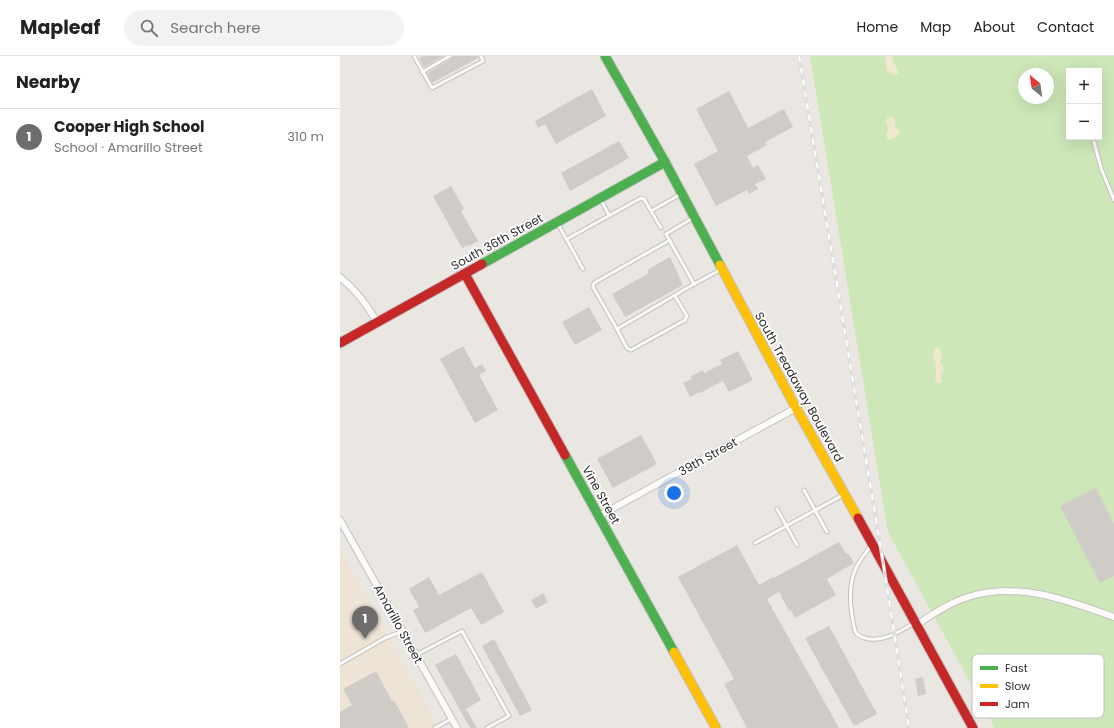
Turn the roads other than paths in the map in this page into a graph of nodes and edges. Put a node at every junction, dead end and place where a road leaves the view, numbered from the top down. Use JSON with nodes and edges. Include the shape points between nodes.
{"nodes":[{"id":1,"x":414,"y":56,"type":"edge"},
{"id":2,"x":450,"y":56,"type":"edge"},
{"id":3,"x":481,"y":56,"type":"edge"},
{"id":4,"x":605,"y":56,"type":"edge"},
{"id":5,"x":422,"y":72,"type":"junction"},
{"id":6,"x":1094,"y":142,"type":"dead end"},
{"id":7,"x":665,"y":162,"type":"junction"},
{"id":8,"x":682,"y":194,"type":"junction"},
{"id":9,"x":600,"y":198,"type":"junction"},
{"id":10,"x":1114,"y":200,"type":"edge"},
{"id":11,"x":651,"y":211,"type":"junction"},
{"id":12,"x":609,"y":216,"type":"junction"},
{"id":13,"x":694,"y":217,"type":"junction"},
{"id":14,"x":557,"y":222,"type":"junction"},
{"id":15,"x":661,"y":228,"type":"dead end"},
{"id":16,"x":567,"y":239,"type":"junction"},
{"id":17,"x":670,"y":240,"type":"junction"},
{"id":18,"x":583,"y":269,"type":"dead end"},
{"id":19,"x":722,"y":269,"type":"junction"},
{"id":20,"x":465,"y":274,"type":"junction"},
{"id":21,"x":340,"y":277,"type":"edge"},
{"id":22,"x":694,"y":284,"type":"junction"},
{"id":23,"x":675,"y":296,"type":"junction"},
{"id":24,"x":377,"y":322,"type":"junction"},
{"id":25,"x":617,"y":329,"type":"junction"},
{"id":26,"x":340,"y":343,"type":"edge"},
{"id":27,"x":796,"y":408,"type":"junction"},
{"id":28,"x":804,"y":490,"type":"dead end"},
{"id":29,"x":844,"y":495,"type":"junction"},
{"id":30,"x":777,"y":509,"type":"dead end"},
{"id":31,"x":815,"y":510,"type":"junction"},
{"id":32,"x":599,"y":516,"type":"junction"},
{"id":33,"x":340,"y":520,"type":"edge"},
{"id":34,"x":786,"y":526,"type":"junction"},
{"id":35,"x":827,"y":532,"type":"dead end"},
{"id":36,"x":755,"y":543,"type":"dead end"},
{"id":37,"x":872,"y":544,"type":"junction"},
{"id":38,"x":797,"y":545,"type":"dead end"},
{"id":39,"x":1114,"y":617,"type":"edge"},
{"id":40,"x":916,"y":624,"type":"junction"},
{"id":41,"x":403,"y":631,"type":"junction"},
{"id":42,"x":416,"y":655,"type":"junction"},
{"id":43,"x":340,"y":664,"type":"edge"},
{"id":44,"x":451,"y":719,"type":"junction"},
{"id":45,"x":435,"y":728,"type":"edge"},
{"id":46,"x":457,"y":728,"type":"edge"},
{"id":47,"x":486,"y":728,"type":"edge"},
{"id":48,"x":716,"y":728,"type":"edge"},
{"id":49,"x":973,"y":728,"type":"edge"}],
"edges":[{"from":1,"to":5,"type":"lane"},
{"from":2,"to":5,"type":"lane"},
{"from":3,"to":5,"type":"lane","via":[[483,61],[432,88]]},
{"from":4,"to":7,"type":"street","name":"South Treadaway Boulevard"},
{"from":6,"to":10,"type":"lane"},
{"from":7,"to":8,"type":"street","name":"South Treadaway Boulevard"},
{"from":7,"to":9,"type":"street","name":"South 36th Street"},
{"from":8,"to":11,"type":"lane"},
{"from":8,"to":13,"type":"street","name":"South Treadaway Boulevard"},
{"from":9,"to":12,"type":"lane"},
{"from":9,"to":14,"type":"street","name":"South 36th Street"},
{"from":11,"to":12,"type":"lane","via":[[641,198]]},
{"from":11,"to":15,"type":"lane"},
{"from":12,"to":16,"type":"lane"},
{"from":13,"to":17,"type":"lane","via":[[666,234]]},
{"from":13,"to":19,"type":"street","name":"South Treadaway Boulevard"},
{"from":14,"to":16,"type":"lane"},
{"from":14,"to":20,"type":"street","name":"South 36th Street"},
{"from":16,"to":18,"type":"lane"},
{"from":17,"to":22,"type":"lane"},
{"from":17,"to":25,"type":"lane","via":[[594,283],[593,287]]},
{"from":19,"to":22,"type":"lane"},
{"from":19,"to":27,"type":"street","name":"South Treadaway Boulevard"},
{"from":20,"to":24,"type":"street","name":"South 36th Street"},
{"from":20,"to":32,"type":"street","name":"Vine Street"},
{"from":21,"to":24,"type":"street","via":[[353,287]]},
{"from":22,"to":23,"type":"lane"},
{"from":23,"to":25,"type":"lane"},
{"from":23,"to":25,"type":"lane","via":[[687,316],[685,320],[631,350],[627,348]]},
{"from":24,"to":26,"type":"street","name":"South 36th Street"},
{"from":27,"to":29,"type":"street","name":"South Treadaway Boulevard"},
{"from":27,"to":32,"type":"street","name":"39th Street"},
{"from":28,"to":31,"type":"lane"},
{"from":29,"to":31,"type":"lane"},
{"from":29,"to":37,"type":"street","name":"South Treadaway Boulevard"},
{"from":30,"to":34,"type":"lane"},
{"from":31,"to":34,"type":"lane"},
{"from":31,"to":35,"type":"lane"},
{"from":32,"to":48,"type":"street","name":"Vine Street"},
{"from":33,"to":41,"type":"street","name":"Amarillo Street"},
{"from":34,"to":36,"type":"lane"},
{"from":34,"to":38,"type":"lane"},
{"from":37,"to":40,"type":"street","name":"South Treadaway Boulevard"},
{"from":37,"to":40,"type":"lane","via":[[858,564],[851,587],[856,634],[867,639],[881,639]]},
{"from":39,"to":40,"type":"street","via":[[1042,594],[1012,590],[985,592],[966,597]]},
{"from":40,"to":49,"type":"street","name":"South Treadaway Boulevard"},
{"from":41,"to":42,"type":"street","name":"Amarillo Street"},
{"from":41,"to":43,"type":"lane"},
{"from":42,"to":44,"type":"street","name":"Amarillo Street"},
{"from":42,"to":47,"type":"lane","via":[[462,631],[509,716]]},
{"from":44,"to":45,"type":"lane"},
{"from":44,"to":46,"type":"street","name":"Amarillo Street"}]}
